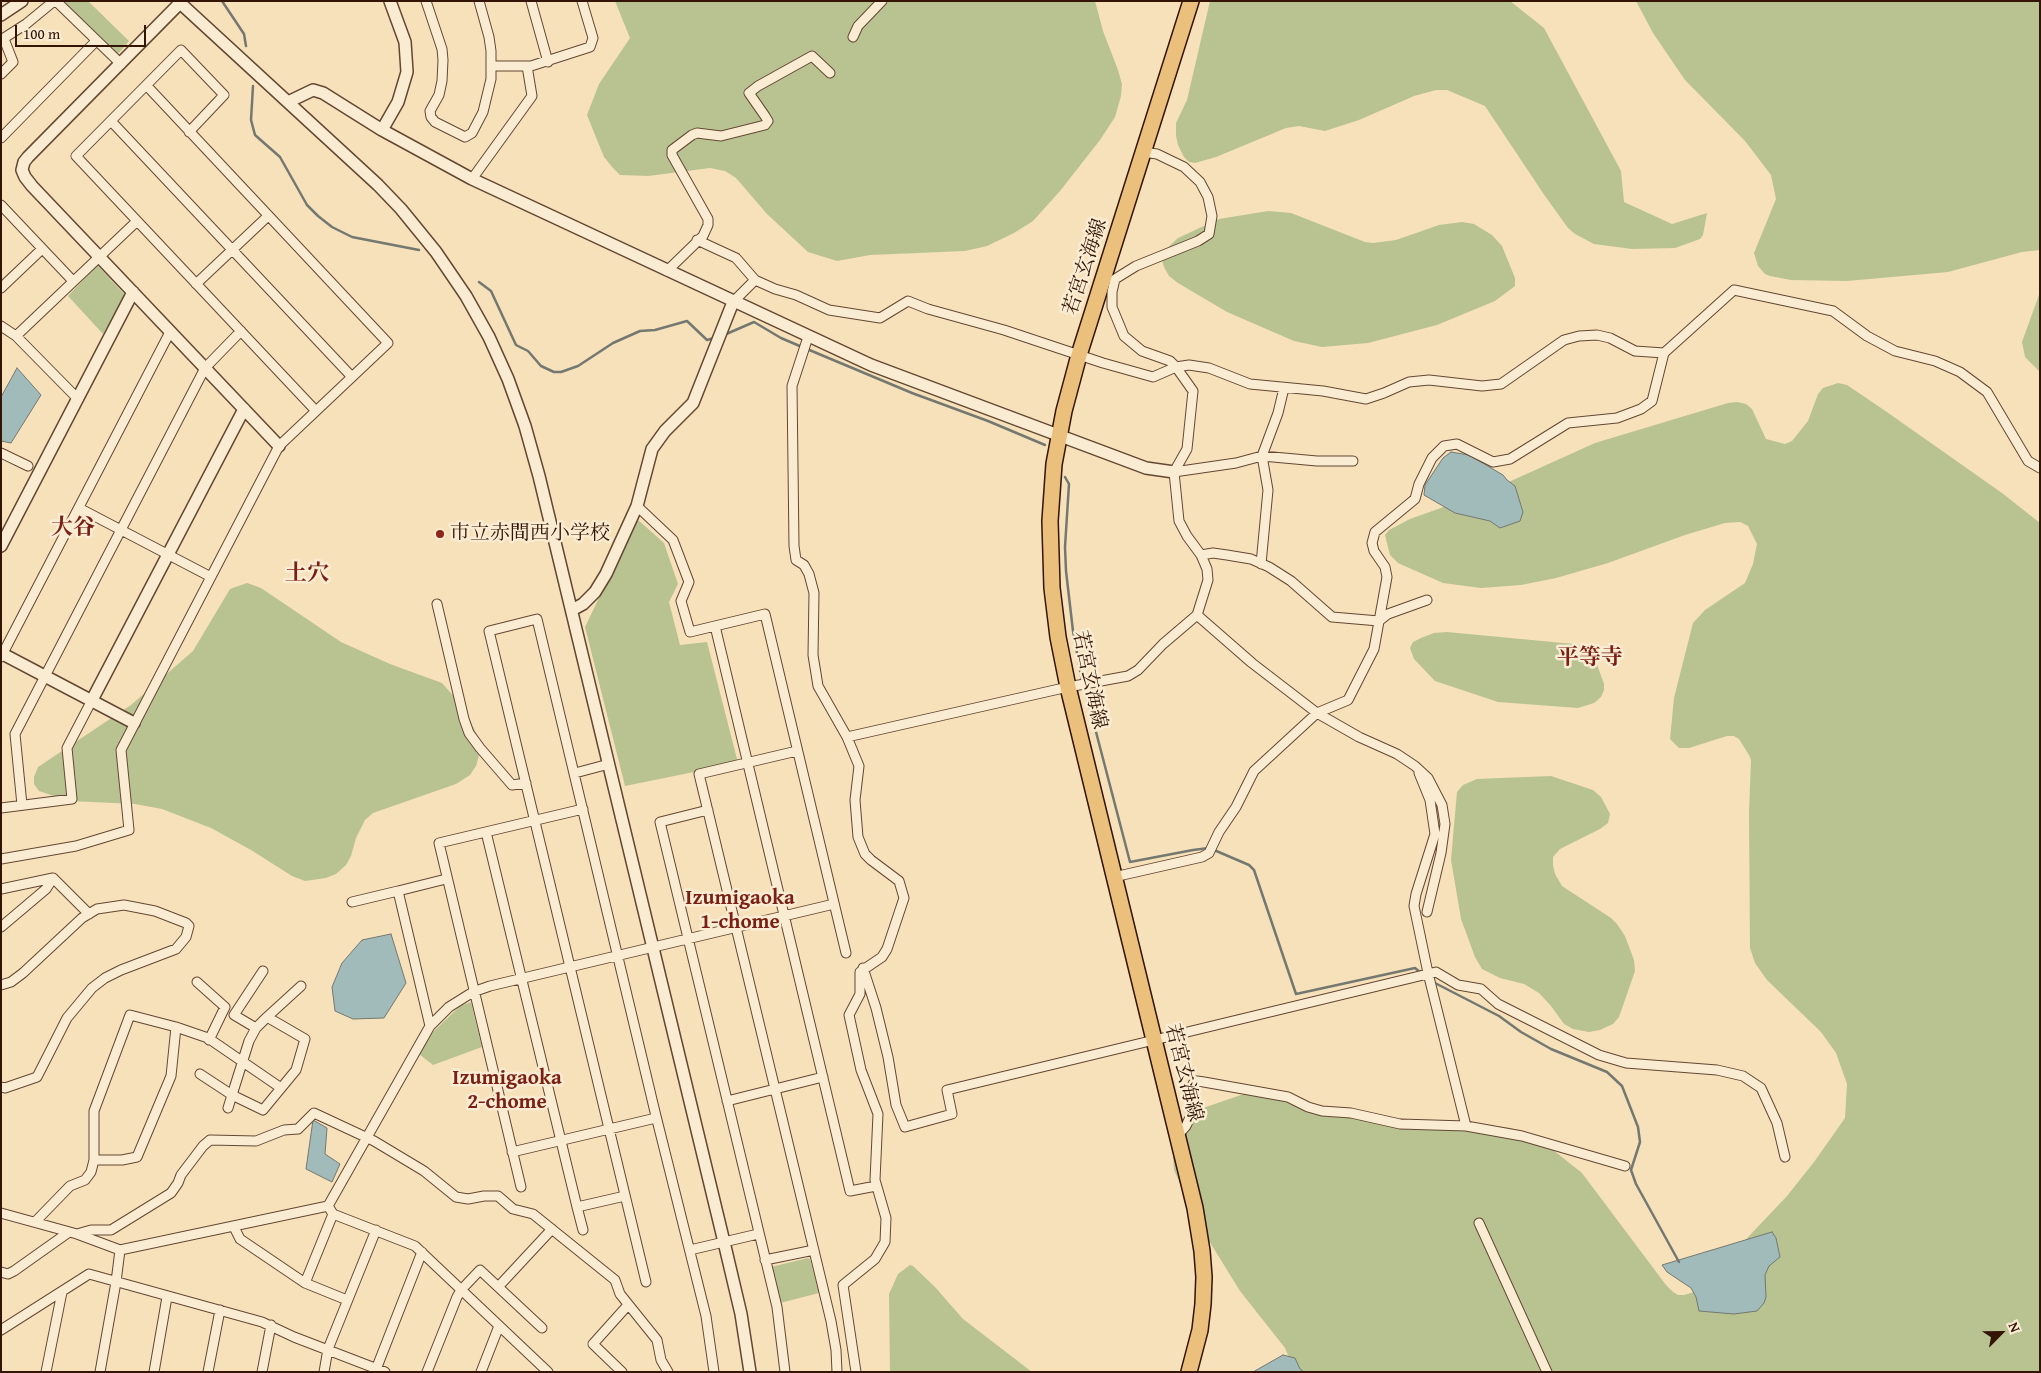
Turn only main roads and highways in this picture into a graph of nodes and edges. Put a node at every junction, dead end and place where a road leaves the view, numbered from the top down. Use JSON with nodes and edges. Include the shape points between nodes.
{"nodes":[{"id":1,"x":1191,"y":1,"type":"edge"},
{"id":2,"x":1189,"y":1372,"type":"edge"}],
"edges":[{"from":1,"to":2,"type":"main road","name":"若宮玄海線","via":[[1078,355],[1052,482],[1050,545],[1056,627],[1068,687],[1195,1208],[1204,1277],[1200,1330]]}]}
